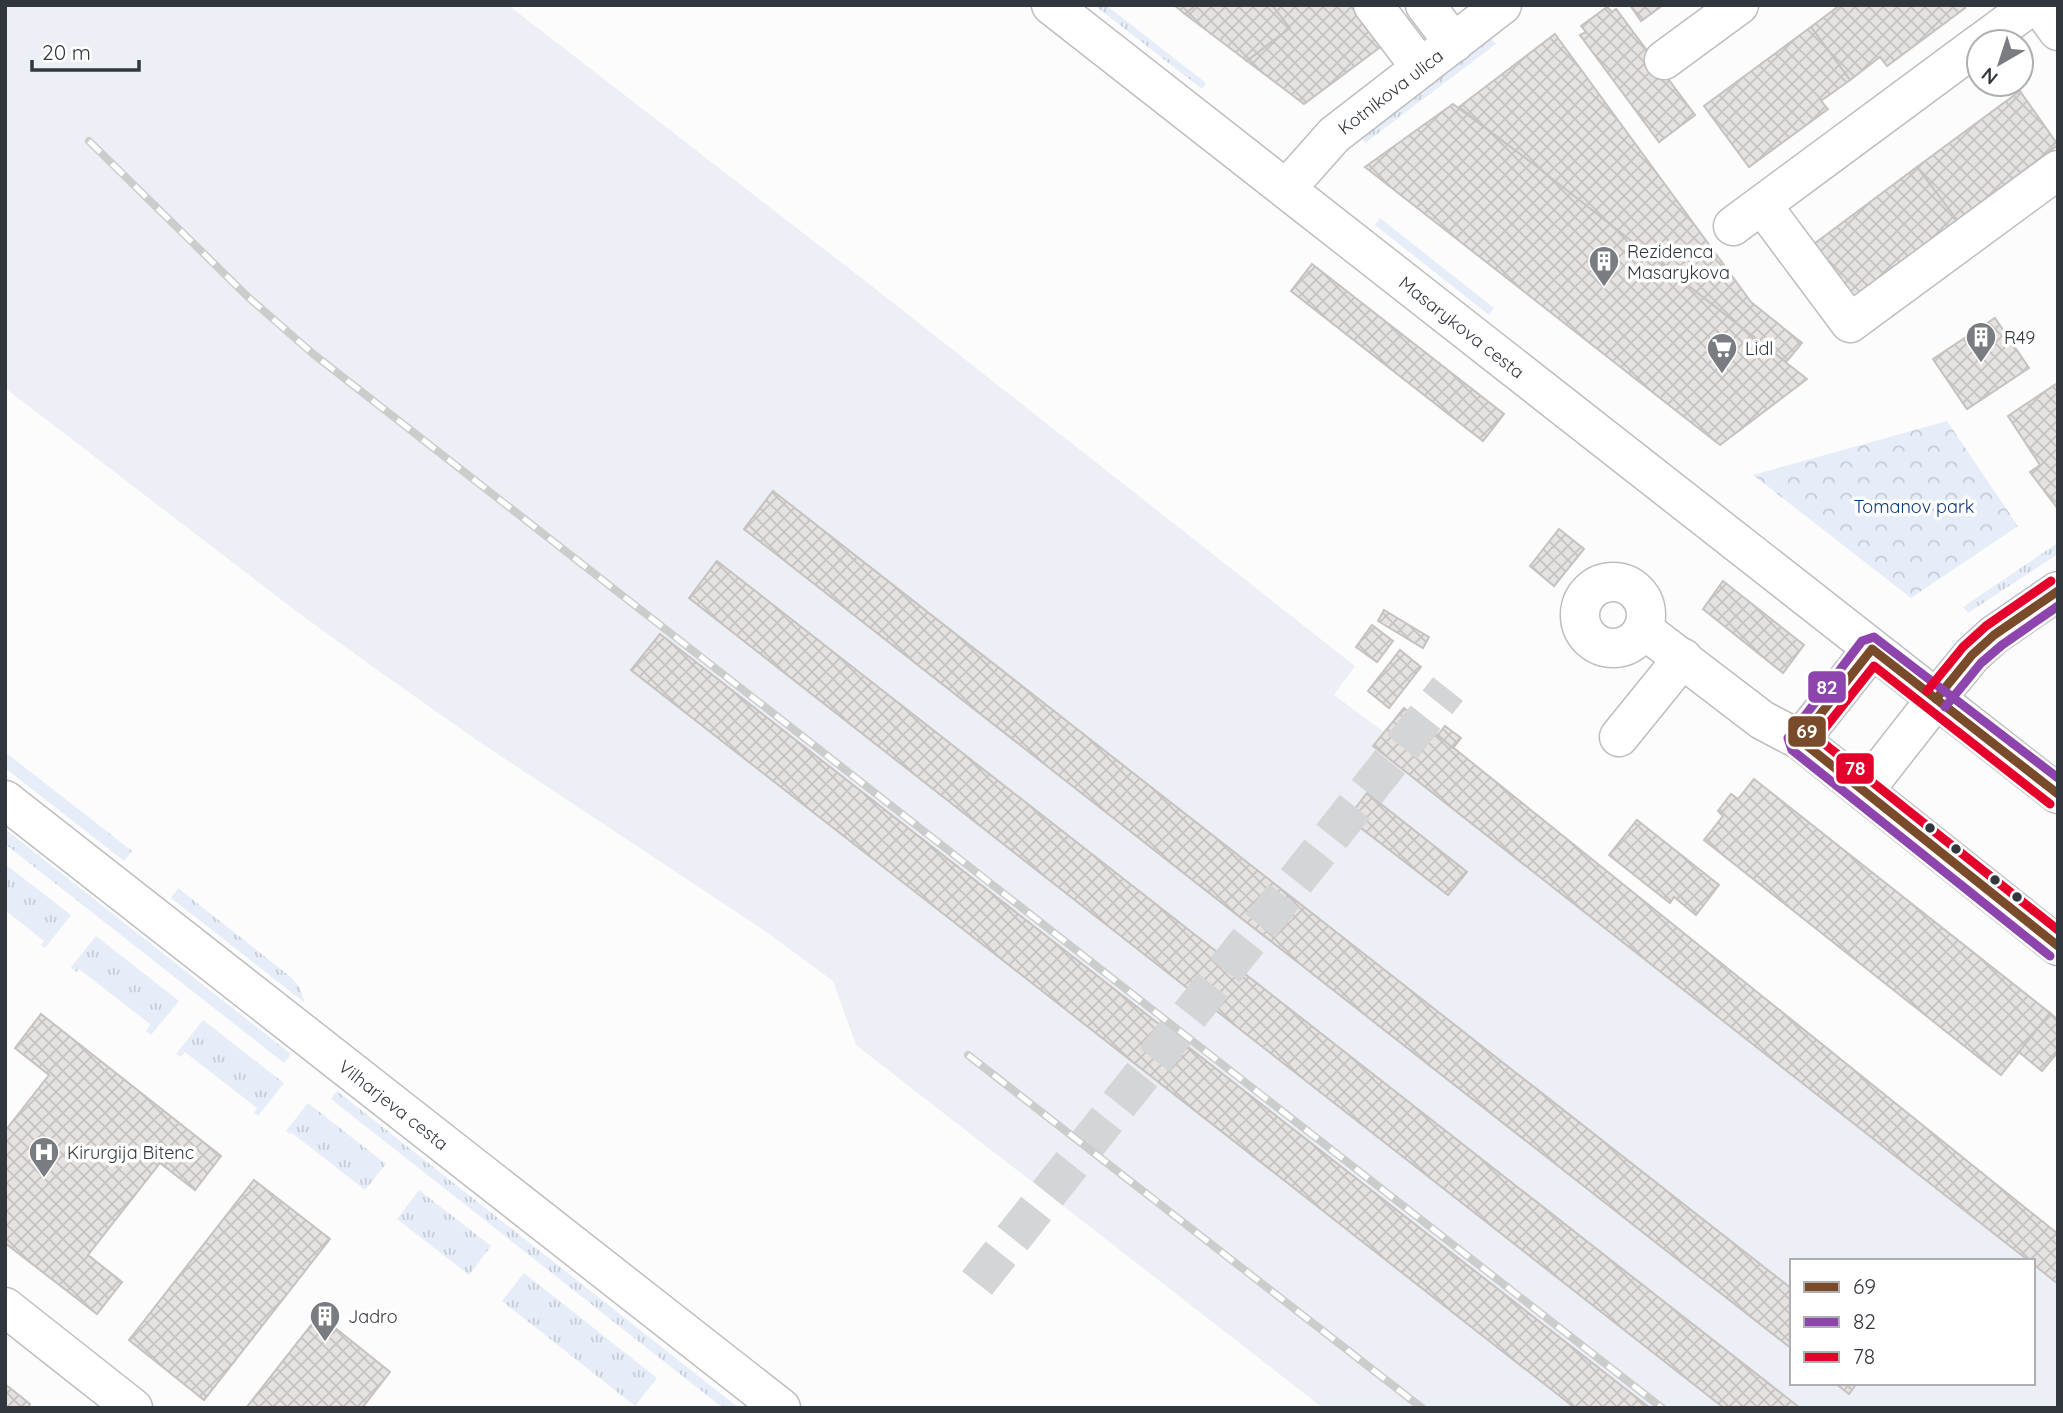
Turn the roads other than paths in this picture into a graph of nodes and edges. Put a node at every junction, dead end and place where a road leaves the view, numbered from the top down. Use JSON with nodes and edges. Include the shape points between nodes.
{"nodes":[{"id":1,"x":1051,"y":5,"type":"edge"},
{"id":2,"x":1373,"y":5,"type":"edge"},
{"id":3,"x":1425,"y":5,"type":"edge"},
{"id":4,"x":1502,"y":5,"type":"edge"},
{"id":5,"x":1739,"y":5,"type":"edge"},
{"id":6,"x":2032,"y":5,"type":"edge"},
{"id":7,"x":2039,"y":5,"type":"edge"},
{"id":8,"x":2001,"y":28,"type":"edge"},
{"id":9,"x":2058,"y":31,"type":"edge"},
{"id":10,"x":1454,"y":43,"type":"junction"},
{"id":11,"x":1965,"y":55,"type":"edge"},
{"id":12,"x":1664,"y":60,"type":"dead end"},
{"id":13,"x":1421,"y":68,"type":"junction"},
{"id":14,"x":2058,"y":170,"type":"edge"},
{"id":15,"x":1286,"y":188,"type":"junction"},
{"id":16,"x":2058,"y":591,"type":"edge"},
{"id":17,"x":1643,"y":629,"type":"dead end"},
{"id":18,"x":1872,"y":649,"type":"junction"},
{"id":19,"x":1683,"y":658,"type":"junction"},
{"id":20,"x":1936,"y":699,"type":"junction"},
{"id":21,"x":1619,"y":737,"type":"dead end"},
{"id":22,"x":1800,"y":740,"type":"junction"},
{"id":23,"x":1864,"y":791,"type":"junction"},
{"id":24,"x":2058,"y":794,"type":"edge"},
{"id":25,"x":5,"y":800,"type":"edge"},
{"id":26,"x":2058,"y":946,"type":"edge"},
{"id":27,"x":5,"y":1307,"type":"edge"},
{"id":28,"x":133,"y":1408,"type":"edge"},
{"id":29,"x":781,"y":1408,"type":"edge"}],
"edges":[{"from":1,"to":15,"type":"main road","name":"Masarykova cesta"},
{"from":2,"to":13,"type":"main road"},
{"from":3,"to":10,"type":"main road"},
{"from":4,"to":10,"type":"main road","name":"Kotnikova ulica"},
{"from":5,"to":12,"type":"main road"},
{"from":6,"to":8,"type":"main road"},
{"from":7,"to":9,"type":"main road"},
{"from":10,"to":13,"type":"main road","name":"Kotnikova ulica"},
{"from":11,"to":14,"type":"main road","via":[[1747,215],[1850,323]]},
{"from":13,"to":15,"type":"main road","name":"Kotnikova ulica","via":[[1334,135]]},
{"from":15,"to":18,"type":"main road","name":"Masarykova cesta"},
{"from":16,"to":20,"type":"main road","via":[[1994,635]]},
{"from":17,"to":19,"type":"main road"},
{"from":18,"to":20,"type":"main road","name":"Masarykova cesta"},
{"from":18,"to":22,"type":"main road"},
{"from":19,"to":21,"type":"main road"},
{"from":19,"to":22,"type":"main road","via":[[1762,720]]},
{"from":20,"to":23,"type":"main road"},
{"from":20,"to":24,"type":"main road","name":"Masarykova cesta"},
{"from":22,"to":23,"type":"main road"},
{"from":23,"to":26,"type":"main road"},
{"from":25,"to":29,"type":"main road","name":"Vilharjeva cesta"},
{"from":27,"to":28,"type":"main road"}]}
